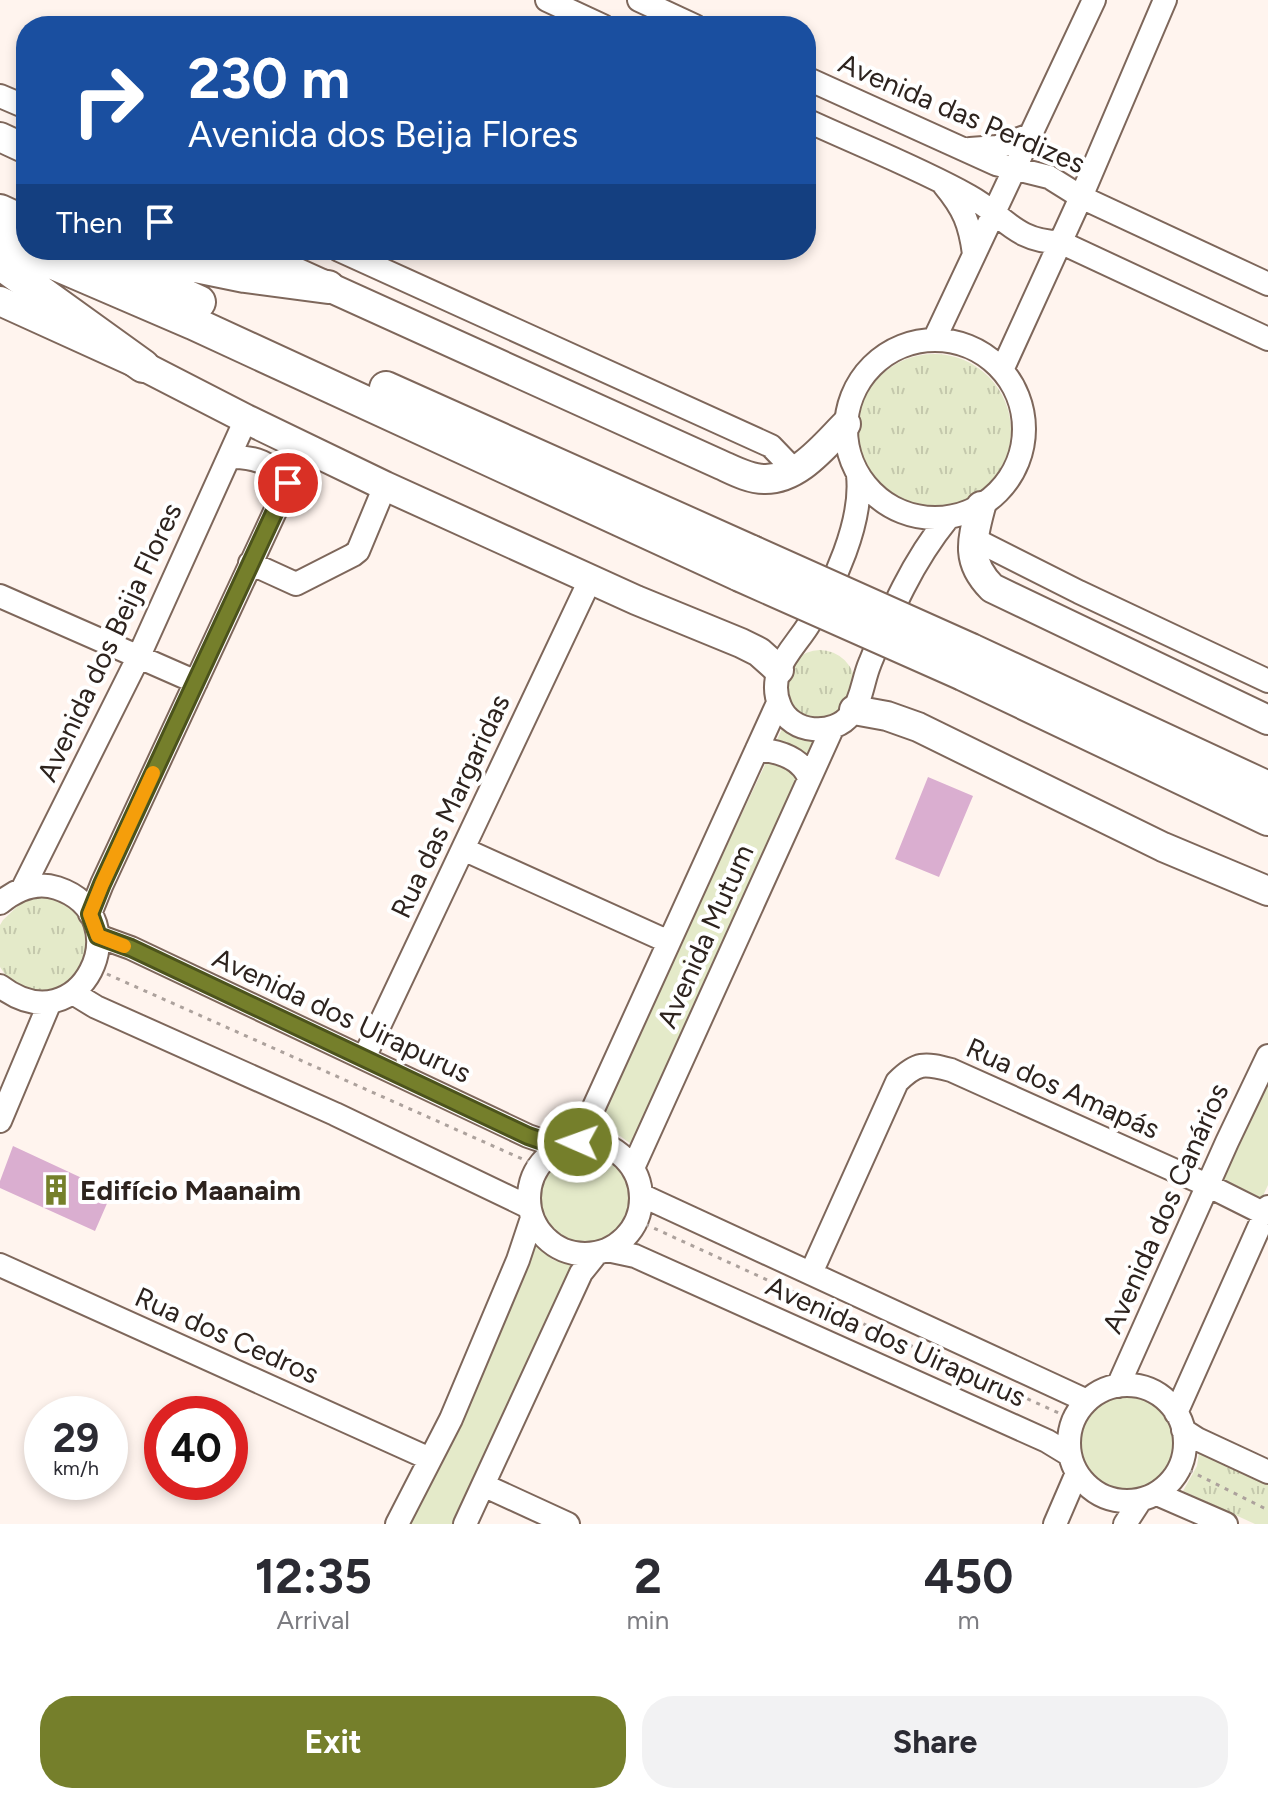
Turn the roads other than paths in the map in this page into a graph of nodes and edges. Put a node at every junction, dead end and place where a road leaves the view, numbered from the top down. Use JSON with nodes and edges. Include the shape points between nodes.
{"nodes":[{"id":1,"x":547,"y":0,"type":"edge"},
{"id":2,"x":639,"y":0,"type":"edge"},
{"id":3,"x":1094,"y":0,"type":"edge"},
{"id":4,"x":1165,"y":0,"type":"edge"},
{"id":5,"x":581,"y":16,"type":"edge"},
{"id":6,"x":673,"y":16,"type":"edge"},
{"id":7,"x":816,"y":83,"type":"edge"},
{"id":8,"x":816,"y":125,"type":"edge"},
{"id":9,"x":1030,"y":135,"type":"junction"},
{"id":10,"x":963,"y":149,"type":"junction"},
{"id":11,"x":1013,"y":168,"type":"junction"},
{"id":12,"x":940,"y":182,"type":"junction"},
{"id":13,"x":1081,"y":197,"type":"junction"},
{"id":14,"x":994,"y":212,"type":"junction"},
{"id":15,"x":1060,"y":242,"type":"junction"},
{"id":16,"x":974,"y":254,"type":"junction"},
{"id":17,"x":47,"y":260,"type":"edge"},
{"id":18,"x":106,"y":260,"type":"edge"},
{"id":19,"x":167,"y":260,"type":"edge"},
{"id":20,"x":269,"y":260,"type":"edge"},
{"id":21,"x":361,"y":260,"type":"edge"},
{"id":22,"x":0,"y":263,"type":"edge"},
{"id":23,"x":1268,"y":284,"type":"edge"},
{"id":24,"x":328,"y":287,"type":"junction"},
{"id":25,"x":0,"y":301,"type":"edge"},
{"id":26,"x":1268,"y":339,"type":"edge"},
{"id":27,"x":934,"y":340,"type":"junction"},
{"id":28,"x":143,"y":366,"type":"junction"},
{"id":29,"x":1002,"y":370,"type":"junction"},
{"id":30,"x":246,"y":419,"type":"junction"},
{"id":31,"x":846,"y":424,"type":"junction"},
{"id":32,"x":305,"y":447,"type":"junction"},
{"id":33,"x":229,"y":457,"type":"junction"},
{"id":34,"x":795,"y":471,"type":"junction"},
{"id":35,"x":858,"y":475,"type":"junction"},
{"id":36,"x":288,"y":483,"type":"junction"},
{"id":37,"x":385,"y":486,"type":"junction"},
{"id":38,"x":981,"y":506,"type":"junction"},
{"id":39,"x":948,"y":518,"type":"junction"},
{"id":40,"x":972,"y":538,"type":"junction"},
{"id":41,"x":250,"y":563,"type":"junction"},
{"id":42,"x":746,"y":564,"type":"junction"},
{"id":43,"x":590,"y":580,"type":"junction"},
{"id":44,"x":1079,"y":592,"type":"junction"},
{"id":45,"x":0,"y":596,"type":"edge"},
{"id":46,"x":1065,"y":625,"type":"junction"},
{"id":47,"x":138,"y":658,"type":"junction"},
{"id":48,"x":967,"y":662,"type":"junction"},
{"id":49,"x":779,"y":670,"type":"junction"},
{"id":50,"x":1268,"y":681,"type":"edge"},
{"id":51,"x":196,"y":682,"type":"junction"},
{"id":52,"x":778,"y":703,"type":"junction"},
{"id":53,"x":854,"y":710,"type":"junction"},
{"id":54,"x":1268,"y":720,"type":"edge"},
{"id":55,"x":832,"y":729,"type":"junction"},
{"id":56,"x":757,"y":749,"type":"junction"},
{"id":57,"x":809,"y":778,"type":"junction"},
{"id":58,"x":1268,"y":788,"type":"edge"},
{"id":59,"x":1268,"y":819,"type":"edge"},
{"id":60,"x":463,"y":849,"type":"junction"},
{"id":61,"x":1268,"y":891,"type":"edge"},
{"id":62,"x":9,"y":893,"type":"edge"},
{"id":63,"x":90,"y":914,"type":"junction"},
{"id":64,"x":98,"y":936,"type":"junction"},
{"id":65,"x":669,"y":942,"type":"junction"},
{"id":66,"x":0,"y":986,"type":"edge"},
{"id":67,"x":73,"y":993,"type":"junction"},
{"id":68,"x":50,"y":1002,"type":"junction"},
{"id":69,"x":1268,"y":1056,"type":"edge"},
{"id":70,"x":364,"y":1058,"type":"junction"},
{"id":71,"x":0,"y":1121,"type":"edge"},
{"id":72,"x":569,"y":1145,"type":"junction"},
{"id":73,"x":633,"y":1168,"type":"junction"},
{"id":74,"x":1207,"y":1185,"type":"junction"},
{"id":75,"x":641,"y":1195,"type":"junction"},
{"id":76,"x":1266,"y":1211,"type":"edge"},
{"id":77,"x":531,"y":1212,"type":"junction"},
{"id":78,"x":602,"y":1252,"type":"junction"},
{"id":79,"x":0,"y":1265,"type":"edge"},
{"id":80,"x":811,"y":1273,"type":"junction"},
{"id":81,"x":1118,"y":1386,"type":"junction"},
{"id":82,"x":1087,"y":1401,"type":"junction"},
{"id":83,"x":1180,"y":1421,"type":"junction"},
{"id":84,"x":430,"y":1459,"type":"junction"},
{"id":85,"x":1073,"y":1464,"type":"junction"},
{"id":86,"x":1268,"y":1472,"type":"edge"},
{"id":87,"x":483,"y":1485,"type":"junction"},
{"id":88,"x":1148,"y":1497,"type":"junction"},
{"id":89,"x":397,"y":1524,"type":"edge"},
{"id":90,"x":465,"y":1524,"type":"edge"},
{"id":91,"x":568,"y":1524,"type":"edge"},
{"id":92,"x":1055,"y":1524,"type":"edge"},
{"id":93,"x":1125,"y":1524,"type":"edge"},
{"id":94,"x":1226,"y":1524,"type":"edge"}],
"edges":[{"from":1,"to":5,"type":"street"},
{"from":2,"to":6,"type":"street"},
{"from":3,"to":9,"type":"street"},
{"from":4,"to":13,"type":"street"},
{"from":7,"to":10,"type":"street","name":"Avenida das Perdizes"},
{"from":8,"to":12,"type":"street"},
{"from":9,"to":10,"type":"street","via":[[997,147]]},
{"from":9,"to":11,"type":"street"},
{"from":10,"to":11,"type":"street","name":"Avenida das Perdizes"},
{"from":11,"to":13,"type":"street","name":"Avenida das Perdizes","via":[[1049,177]]},
{"from":11,"to":14,"type":"street"},
{"from":12,"to":14,"type":"street"},
{"from":12,"to":16,"type":"street","via":[[970,226]]},
{"from":13,"to":15,"type":"street"},
{"from":13,"to":23,"type":"street","name":"Avenida das Perdizes"},
{"from":14,"to":15,"type":"street","via":[[1023,236]]},
{"from":14,"to":16,"type":"street"},
{"from":15,"to":26,"type":"street"},
{"from":15,"to":29,"type":"street"},
{"from":16,"to":27,"type":"street"},
{"from":17,"to":42,"type":"highway"},
{"from":18,"to":42,"type":"highway"},
{"from":19,"to":24,"type":"highway"},
{"from":20,"to":24,"type":"main road"},
{"from":21,"to":34,"type":"street","via":[[771,446]]},
{"from":22,"to":28,"type":"highway"},
{"from":24,"to":34,"type":"main road","via":[[717,463],[769,480]]},
{"from":25,"to":28,"type":"main road"},
{"from":27,"to":29,"type":"street","via":[[974,348]]},
{"from":27,"to":31,"type":"street","via":[[905,344],[875,362],[854,391]]},
{"from":28,"to":30,"type":"main road"},
{"from":29,"to":38,"type":"street","via":[[1024,416],[1023,442],[1007,483]]},
{"from":30,"to":32,"type":"main road"},
{"from":30,"to":33,"type":"street","name":"Avenida dos Beija Flores"},
{"from":31,"to":34,"type":"main road"},
{"from":31,"to":35,"type":"street"},
{"from":32,"to":36,"type":"street"},
{"from":32,"to":37,"type":"main road"},
{"from":33,"to":36,"type":"street","via":[[263,460]]},
{"from":33,"to":47,"type":"street","name":"Avenida dos Beija Flores"},
{"from":35,"to":39,"type":"street","via":[[897,510]]},
{"from":35,"to":49,"type":"street","via":[[857,508],[838,567]]},
{"from":36,"to":41,"type":"street"},
{"from":37,"to":41,"type":"street","via":[[356,553],[296,584]]},
{"from":37,"to":43,"type":"main road"},
{"from":38,"to":39,"type":"street"},
{"from":38,"to":40,"type":"main road"},
{"from":39,"to":53,"type":"street","via":[[899,592]]},
{"from":40,"to":44,"type":"street"},
{"from":40,"to":46,"type":"main road","via":[[981,578]]},
{"from":41,"to":51,"type":"street"},
{"from":42,"to":48,"type":"highway","bridge":true},
{"from":43,"to":49,"type":"main road","via":[[759,652]]},
{"from":43,"to":60,"type":"street","name":"Rua das Margaridas"},
{"from":44,"to":46,"type":"street"},
{"from":44,"to":50,"type":"street"},
{"from":45,"to":47,"type":"street"},
{"from":46,"to":54,"type":"main road"},
{"from":47,"to":51,"type":"street"},
{"from":47,"to":62,"type":"street","name":"Avenida dos Beija Flores"},
{"from":48,"to":58,"type":"highway"},
{"from":48,"to":59,"type":"highway"},
{"from":49,"to":52,"type":"street"},
{"from":51,"to":63,"type":"street"},
{"from":52,"to":55,"type":"street","via":[[803,727]]},
{"from":52,"to":56,"type":"street","name":"Avenida Mutum"},
{"from":53,"to":55,"type":"street"},
{"from":53,"to":61,"type":"main road","via":[[918,727],[1163,847]]},
{"from":55,"to":57,"type":"street","name":"Avenida Mutum"},
{"from":56,"to":57,"type":"street","via":[[787,756]]},
{"from":56,"to":65,"type":"street","name":"Avenida Mutum"},
{"from":57,"to":73,"type":"street","name":"Avenida Mutum"},
{"from":60,"to":65,"type":"street"},
{"from":60,"to":70,"type":"street","name":"Rua das Margaridas"},
{"from":62,"to":63,"type":"street","via":[[54,887],[81,902]]},
{"from":63,"to":64,"type":"street"},
{"from":64,"to":67,"type":"street","via":[[94,968]]},
{"from":64,"to":70,"type":"street","name":"Avenida dos Uirapurus"},
{"from":65,"to":72,"type":"street","name":"Avenida Mutum"},
{"from":66,"to":68,"type":"street","via":[[31,1002]]},
{"from":67,"to":68,"type":"street"},
{"from":67,"to":77,"type":"street"},
{"from":68,"to":71,"type":"street"},
{"from":69,"to":74,"type":"street","name":"Avenida dos Canários"},
{"from":70,"to":72,"type":"street","name":"Avenida dos Uirapurus","via":[[528,1136]]},
{"from":72,"to":73,"type":"street","via":[[594,1142],[609,1147]]},
{"from":72,"to":77,"type":"street","via":[[538,1166],[529,1193]]},
{"from":73,"to":75,"type":"street"},
{"from":74,"to":76,"type":"street","name":"Rua dos Amapás"},
{"from":74,"to":80,"type":"street","name":"Rua dos Amapás","via":[[951,1070],[920,1066],[897,1082]]},
{"from":74,"to":81,"type":"street","name":"Avenida dos Canários"},
{"from":75,"to":78,"type":"street","via":[[636,1220],[621,1241]]},
{"from":75,"to":80,"type":"street","name":"Avenida dos Uirapurus"},
{"from":76,"to":83,"type":"street"},
{"from":77,"to":78,"type":"street","via":[[540,1232],[565,1251]]},
{"from":77,"to":84,"type":"street","via":[[518,1260]]},
{"from":78,"to":85,"type":"street","name":"Avenida dos Uirapurus","via":[[635,1256],[1047,1441]]},
{"from":78,"to":87,"type":"street","via":[[581,1273]]},
{"from":79,"to":84,"type":"street","name":"Rua dos Cedros"},
{"from":80,"to":82,"type":"street","name":"Avenida dos Uirapurus"},
{"from":81,"to":82,"type":"street"},
{"from":81,"to":83,"type":"street","via":[[1152,1390]]},
{"from":82,"to":85,"type":"street","via":[[1074,1420],[1069,1441]]},
{"from":83,"to":86,"type":"street","via":[[1197,1439]]},
{"from":83,"to":88,"type":"street","via":[[1185,1448],[1180,1466],[1171,1482]]},
{"from":84,"to":89,"type":"street"},
{"from":85,"to":88,"type":"street","via":[[1088,1487],[1103,1497],[1121,1502]]},
{"from":85,"to":92,"type":"street"},
{"from":87,"to":90,"type":"street"},
{"from":87,"to":91,"type":"street"},
{"from":88,"to":93,"type":"street"},
{"from":88,"to":94,"type":"street"}]}
